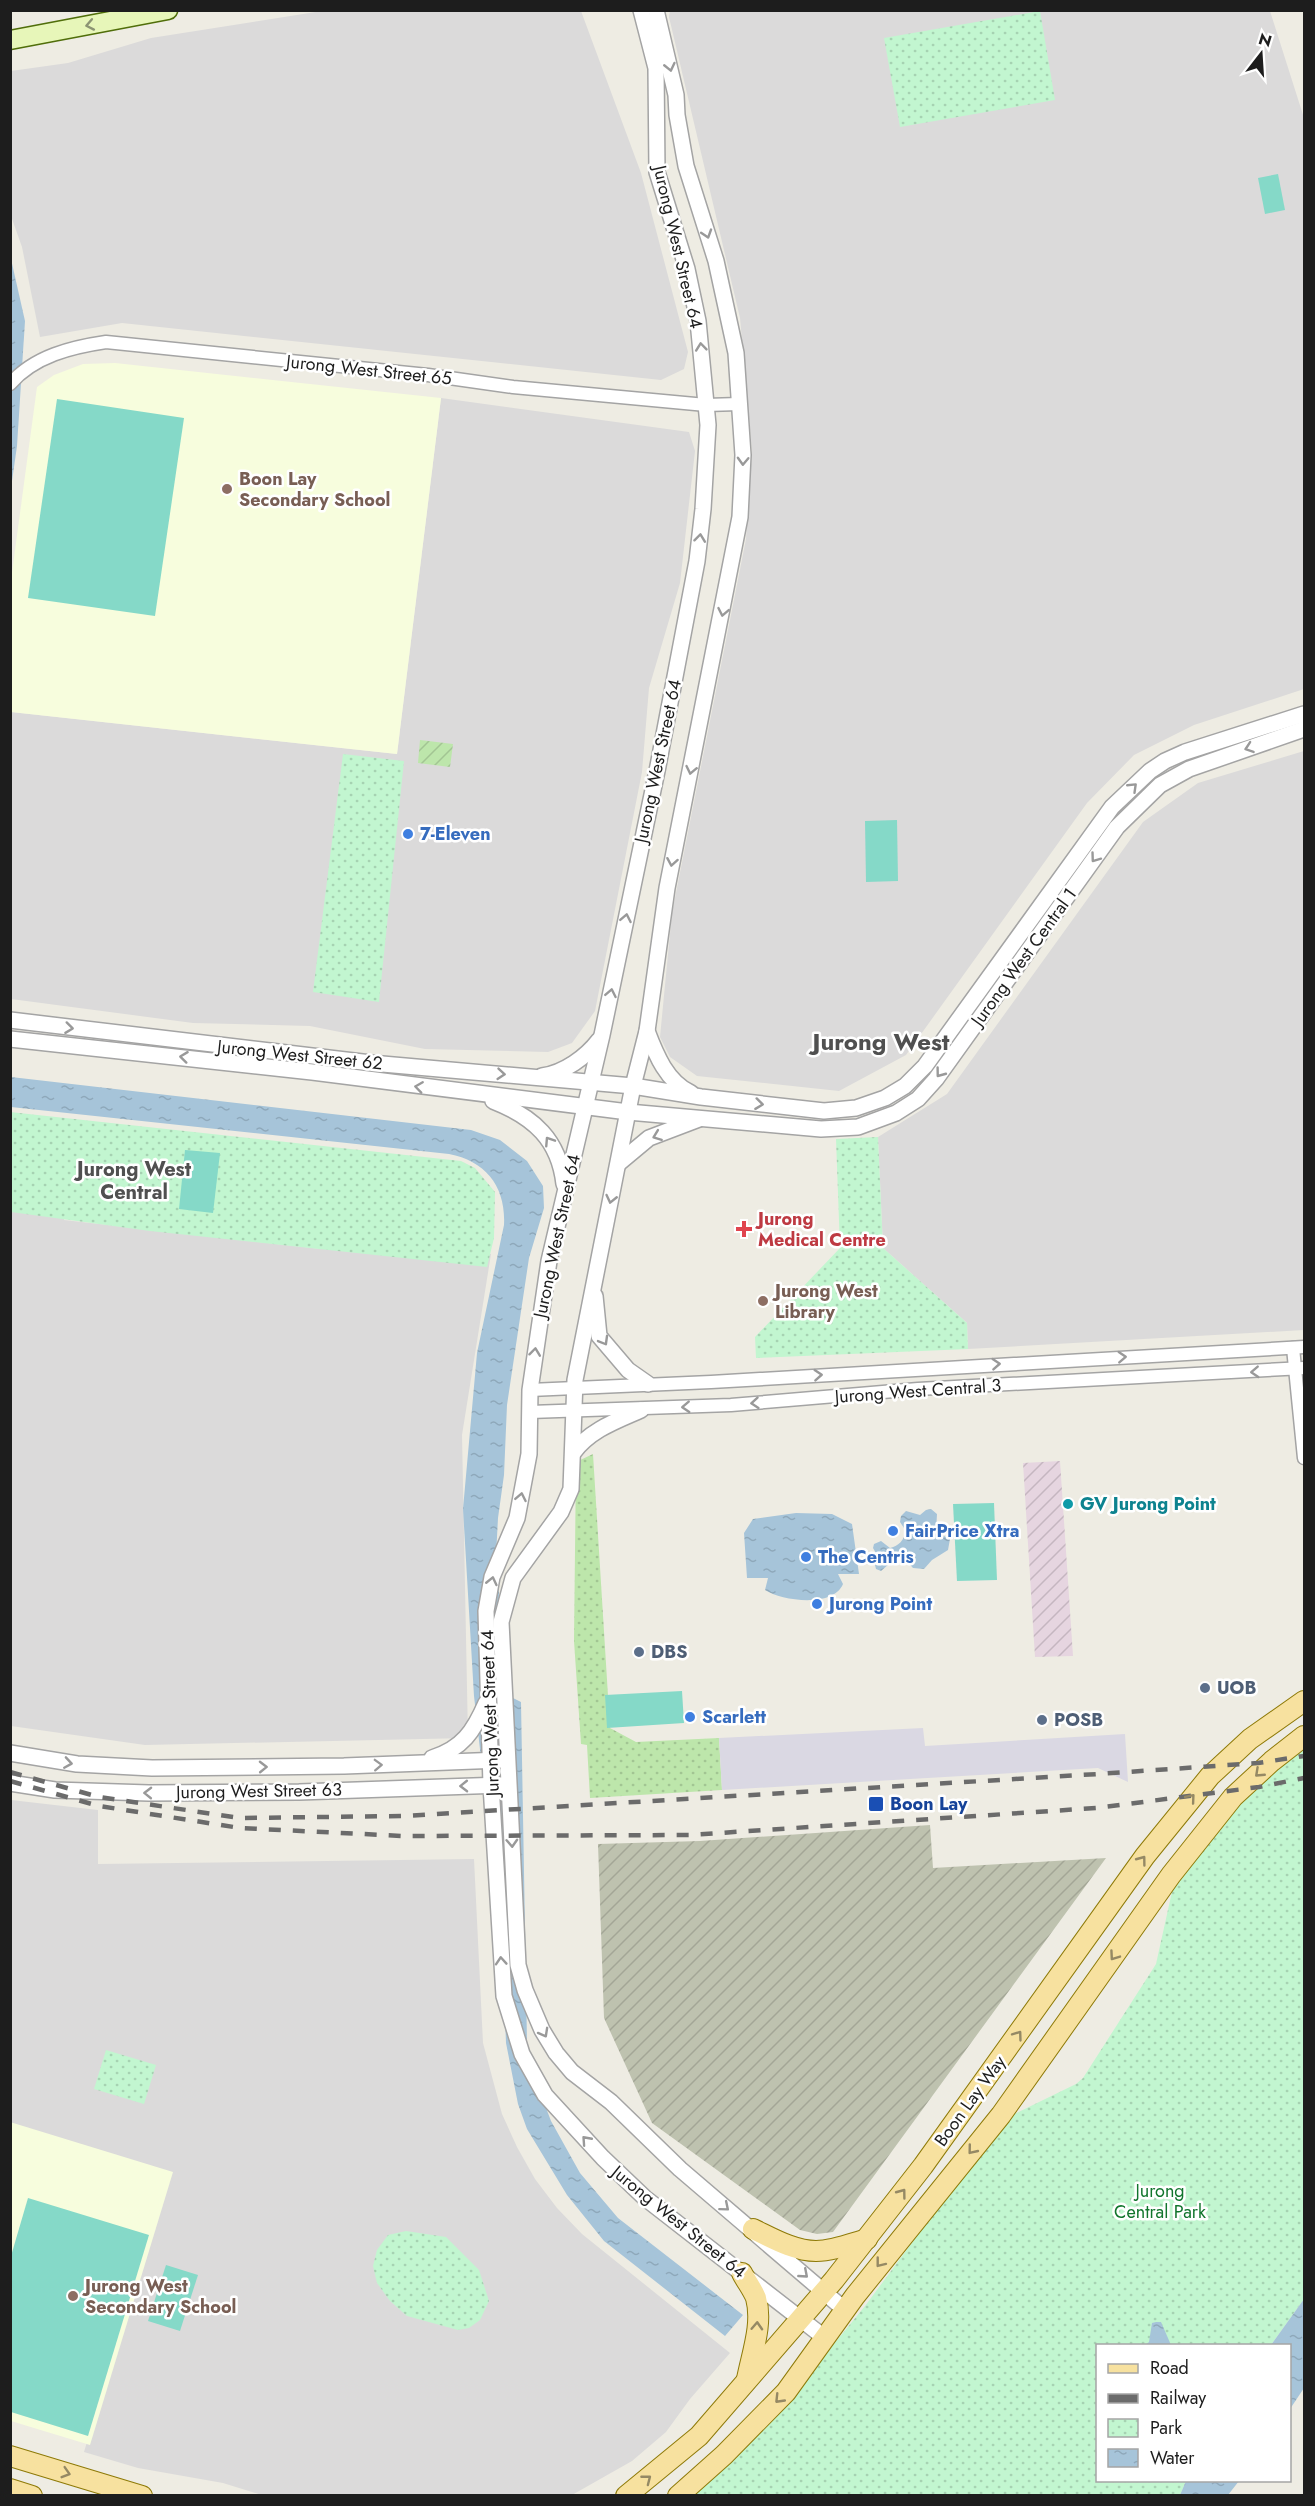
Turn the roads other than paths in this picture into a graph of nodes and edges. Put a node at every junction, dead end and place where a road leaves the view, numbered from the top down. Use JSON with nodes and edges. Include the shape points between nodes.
{"nodes":[{"id":1,"x":168,"y":10,"type":"edge"},
{"id":2,"x":641,"y":10,"type":"edge"},
{"id":3,"x":656,"y":10,"type":"edge"},
{"id":4,"x":10,"y":40,"type":"edge"},
{"id":5,"x":10,"y":384,"type":"edge"},
{"id":6,"x":739,"y":404,"type":"junction"},
{"id":7,"x":706,"y":405,"type":"junction"},
{"id":8,"x":1305,"y":714,"type":"edge"},
{"id":9,"x":1305,"y":729,"type":"edge"},
{"id":10,"x":10,"y":1020,"type":"edge"},
{"id":11,"x":647,"y":1031,"type":"junction"},
{"id":12,"x":602,"y":1035,"type":"junction"},
{"id":13,"x":10,"y":1039,"type":"edge"},
{"id":14,"x":530,"y":1077,"type":"junction"},
{"id":15,"x":590,"y":1082,"type":"junction"},
{"id":16,"x":633,"y":1086,"type":"junction"},
{"id":17,"x":477,"y":1094,"type":"junction"},
{"id":18,"x":701,"y":1097,"type":"junction"},
{"id":19,"x":585,"y":1105,"type":"junction"},
{"id":20,"x":628,"y":1112,"type":"junction"},
{"id":21,"x":702,"y":1118,"type":"junction"},
{"id":22,"x":619,"y":1163,"type":"junction"},
{"id":23,"x":566,"y":1196,"type":"junction"},
{"id":24,"x":593,"y":1284,"type":"junction"},
{"id":25,"x":1299,"y":1347,"type":"edge"},
{"id":26,"x":1300,"y":1369,"type":"edge"},
{"id":27,"x":648,"y":1384,"type":"junction"},
{"id":28,"x":575,"y":1388,"type":"junction"},
{"id":29,"x":530,"y":1390,"type":"junction"},
{"id":30,"x":642,"y":1410,"type":"junction"},
{"id":31,"x":530,"y":1412,"type":"junction"},
{"id":32,"x":574,"y":1412,"type":"junction"},
{"id":33,"x":573,"y":1453,"type":"junction"},
{"id":34,"x":1305,"y":1458,"type":"edge"},
{"id":35,"x":488,"y":1698,"type":"junction"},
{"id":36,"x":1305,"y":1701,"type":"edge"},
{"id":37,"x":1305,"y":1736,"type":"edge"},
{"id":38,"x":10,"y":1753,"type":"edge"},
{"id":39,"x":499,"y":1760,"type":"junction"},
{"id":40,"x":412,"y":1764,"type":"junction"},
{"id":41,"x":10,"y":1783,"type":"edge"},
{"id":42,"x":491,"y":1785,"type":"junction"},
{"id":43,"x":507,"y":1785,"type":"junction"},
{"id":44,"x":753,"y":2229,"type":"junction"},
{"id":45,"x":867,"y":2239,"type":"junction"},
{"id":46,"x":742,"y":2273,"type":"junction"},
{"id":47,"x":824,"y":2291,"type":"junction"},
{"id":48,"x":845,"y":2310,"type":"junction"},
{"id":49,"x":798,"y":2319,"type":"junction"},
{"id":50,"x":825,"y":2338,"type":"junction"},
{"id":51,"x":746,"y":2381,"type":"junction"},
{"id":52,"x":10,"y":2456,"type":"edge"},
{"id":53,"x":10,"y":2489,"type":"edge"},
{"id":54,"x":32,"y":2496,"type":"edge"},
{"id":55,"x":142,"y":2496,"type":"edge"},
{"id":56,"x":626,"y":2496,"type":"edge"},
{"id":57,"x":678,"y":2496,"type":"edge"}],
"edges":[{"from":1,"to":4,"type":"main road","one_way":true},
{"from":7,"to":2,"type":"street","name":"Jurong West Street 64","one_way":true,"via":[[696,311],[657,172],[656,68]]},
{"from":3,"to":6,"type":"street","name":"Jurong West Street 64","one_way":true,"via":[[676,95],[686,166],[716,261],[736,353]]},
{"from":5,"to":7,"type":"street","name":"Jurong West Street 65","via":[[42,359],[75,346],[106,342]]},
{"from":6,"to":7,"type":"street","name":"Jurong West Street 65"},
{"from":6,"to":11,"type":"street","name":"Jurong West Street 64","one_way":true,"via":[[743,455],[738,526],[673,857]]},
{"from":12,"to":7,"type":"street","name":"Jurong West Street 64","one_way":true,"via":[[697,561],[708,425]]},
{"from":18,"to":8,"type":"street","name":"Jurong West Central 1","one_way":true,"via":[[825,1111],[856,1108],[905,1086],[925,1066],[1112,807],[1149,771],[1185,752]]},
{"from":9,"to":21,"type":"street","name":"Jurong West Central 1","one_way":true,"via":[[1189,769],[1160,785],[1117,827],[918,1099],[896,1113],[858,1127],[820,1129]]},
{"from":10,"to":14,"type":"street","name":"Jurong West Street 62","one_way":true,"via":[[371,1063]]},
{"from":11,"to":16,"type":"street","name":"Jurong West Street 64"},
{"from":11,"to":18,"type":"street","via":[[655,1051],[680,1088]]},
{"from":12,"to":14,"type":"street","via":[[589,1054],[576,1062],[546,1075]]},
{"from":12,"to":15,"type":"street","name":"Jurong West Street 64"},
{"from":17,"to":13,"type":"street","name":"Jurong West Street 62","one_way":true},
{"from":14,"to":15,"type":"street","name":"Jurong West Street 62"},
{"from":15,"to":16,"type":"street","name":"Jurong West Central 1"},
{"from":15,"to":19,"type":"street","name":"Jurong West Street 64"},
{"from":16,"to":18,"type":"street","name":"Jurong West Central 1"},
{"from":16,"to":20,"type":"street","name":"Jurong West Street 64"},
{"from":17,"to":19,"type":"street","name":"Jurong West Street 62"},
{"from":23,"to":17,"type":"street","one_way":true,"via":[[560,1159],[547,1135],[507,1107]]},
{"from":19,"to":20,"type":"street","name":"Jurong West Central 1"},
{"from":19,"to":23,"type":"street","name":"Jurong West Street 64"},
{"from":20,"to":21,"type":"street","name":"Jurong West Central 1"},
{"from":20,"to":22,"type":"street","name":"Jurong West Street 64"},
{"from":21,"to":22,"type":"street","one_way":true,"via":[[649,1138]]},
{"from":22,"to":24,"type":"street","name":"Jurong West Street 64","one_way":true},
{"from":29,"to":23,"type":"street","name":"Jurong West Street 64","one_way":true,"via":[[549,1261]]},
{"from":24,"to":27,"type":"street","one_way":true,"via":[[599,1336],[628,1370]]},
{"from":24,"to":28,"type":"street","name":"Jurong West Street 64"},
{"from":25,"to":26,"type":"street"},
{"from":27,"to":25,"type":"street","name":"Jurong West Central 3","one_way":true},
{"from":26,"to":30,"type":"street","name":"Jurong West Central 3","one_way":true,"via":[[918,1389]]},
{"from":26,"to":34,"type":"street"},
{"from":27,"to":28,"type":"street","name":"Jurong West Central 3"},
{"from":28,"to":29,"type":"street","name":"Jurong West Central 3"},
{"from":28,"to":32,"type":"street","name":"Jurong West Street 64"},
{"from":29,"to":31,"type":"street","name":"Jurong West Street 64"},
{"from":30,"to":32,"type":"street","name":"Jurong West Central 3"},
{"from":30,"to":33,"type":"street","via":[[599,1429],[580,1442]]},
{"from":31,"to":32,"type":"street","name":"Jurong West Central 3"},
{"from":35,"to":31,"type":"street","name":"Jurong West Street 64","one_way":true,"via":[[486,1611],[492,1577],[517,1518],[529,1454]]},
{"from":32,"to":33,"type":"street","name":"Jurong West Street 64"},
{"from":33,"to":39,"type":"street","name":"Jurong West Street 64","via":[[571,1489],[565,1504],[513,1578],[501,1622]]},
{"from":35,"to":39,"type":"street","name":"Jurong West Street 64"},
{"from":35,"to":40,"type":"street","via":[[478,1721],[460,1744],[450,1752]]},
{"from":45,"to":36,"type":"main road","name":"Boon Lay Way","one_way":true,"via":[[1173,1820],[1210,1776],[1250,1739]]},
{"from":37,"to":48,"type":"main road","name":"Boon Lay Way","one_way":true,"via":[[1233,1797],[1171,1875],[1001,2115]]},
{"from":38,"to":40,"type":"street","name":"Jurong West Street 63","one_way":true,"via":[[77,1764],[152,1768]]},
{"from":39,"to":40,"type":"street","name":"Jurong West Street 63"},
{"from":39,"to":42,"type":"street","name":"Jurong West Street 64"},
{"from":39,"to":43,"type":"street","name":"Jurong West Street 64"},
{"from":42,"to":41,"type":"street","name":"Jurong West Street 63","one_way":true,"via":[[149,1793],[55,1790]]},
{"from":42,"to":43,"type":"street","name":"Jurong West Street 63"},
{"from":46,"to":42,"type":"street","name":"Jurong West Street 64","one_way":true,"via":[[645,2198],[603,2158],[545,2095],[522,2054],[504,1996]]},
{"from":43,"to":44,"type":"street","name":"Jurong West Street 64","one_way":true,"via":[[518,1965],[542,2030],[572,2072]]},
{"from":44,"to":45,"type":"main road","via":[[814,2251]]},
{"from":44,"to":47,"type":"street","name":"Jurong West Street 64","one_way":true},
{"from":45,"to":47,"type":"main road","name":"Boon Lay Way"},
{"from":46,"to":49,"type":"street","name":"Jurong West Street 64"},
{"from":51,"to":46,"type":"main road","one_way":true,"via":[[758,2319],[756,2298]]},
{"from":47,"to":48,"type":"street","name":"Jurong West Street 64"},
{"from":47,"to":49,"type":"main road","name":"Boon Lay Way"},
{"from":48,"to":50,"type":"main road","name":"Boon Lay Way"},
{"from":49,"to":50,"type":"street","name":"Jurong West Street 64"},
{"from":49,"to":51,"type":"main road","name":"Boon Lay Way"},
{"from":50,"to":57,"type":"main road","name":"Boon Lay Way","one_way":true,"via":[[786,2392]]},
{"from":56,"to":51,"type":"main road","name":"Boon Lay Way","one_way":true,"via":[[699,2436]]},
{"from":52,"to":55,"type":"main road","one_way":true},
{"from":53,"to":54,"type":"main road"}]}
